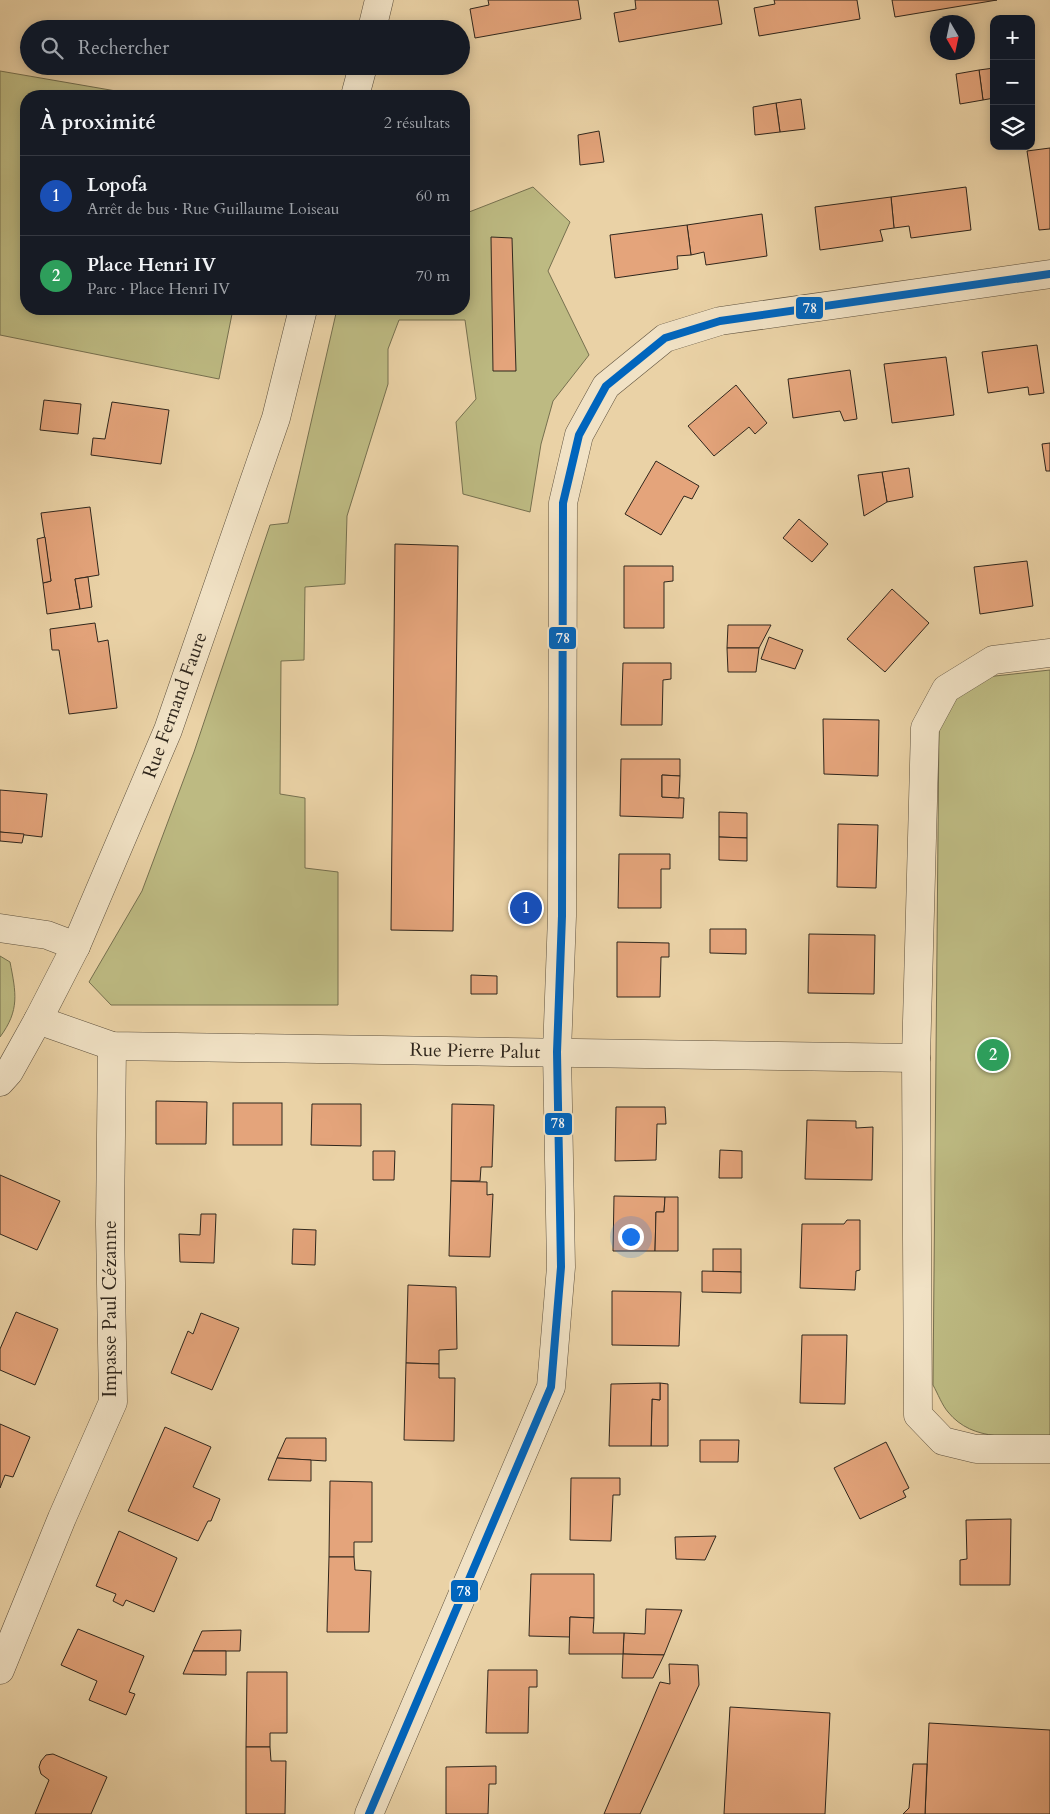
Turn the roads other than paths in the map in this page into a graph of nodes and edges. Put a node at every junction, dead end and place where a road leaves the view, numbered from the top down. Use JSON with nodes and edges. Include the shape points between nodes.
{"nodes":[{"id":1,"x":379,"y":0,"type":"edge"},
{"id":2,"x":374,"y":20,"type":"edge"},
{"id":3,"x":361,"y":75,"type":"edge"},
{"id":4,"x":357,"y":90,"type":"edge"},
{"id":5,"x":1050,"y":274,"type":"edge"},
{"id":6,"x":302,"y":315,"type":"edge"},
{"id":7,"x":1050,"y":653,"type":"edge"},
{"id":8,"x":0,"y":928,"type":"edge"},
{"id":9,"x":76,"y":946,"type":"junction"},
{"id":10,"x":38,"y":1020,"type":"junction"},
{"id":11,"x":112,"y":1046,"type":"junction"},
{"id":12,"x":557,"y":1052,"type":"junction"},
{"id":13,"x":916,"y":1058,"type":"junction"},
{"id":14,"x":0,"y":1082,"type":"edge"},
{"id":15,"x":1050,"y":1449,"type":"edge"},
{"id":16,"x":0,"y":1670,"type":"edge"},
{"id":17,"x":369,"y":1814,"type":"edge"}],
"edges":[{"from":1,"to":2,"type":"street"},
{"from":3,"to":4,"type":"street"},
{"from":5,"to":12,"type":"street","via":[[720,321],[665,338],[606,386],[579,434],[563,503],[562,916]]},
{"from":6,"to":9,"type":"street","name":"Rue Fernand Faure","via":[[276,418],[168,730]]},
{"from":7,"to":13,"type":"street","via":[[993,660],[946,689],[925,728]]},
{"from":8,"to":9,"type":"street","via":[[47,935]]},
{"from":9,"to":10,"type":"street","name":"Rue Fernand Faure"},
{"from":10,"to":11,"type":"street","name":"Rue Pierre Palut"},
{"from":10,"to":14,"type":"street","name":"Rue Fernand Faure"},
{"from":11,"to":12,"type":"street","name":"Rue Pierre Palut"},
{"from":11,"to":16,"type":"street","name":"Impasse Paul Cézanne","via":[[113,1402]]},
{"from":12,"to":13,"type":"street","name":"Rue Pierre Palut"},
{"from":12,"to":17,"type":"street","via":[[561,1267],[551,1387]]},
{"from":13,"to":15,"type":"street","via":[[918,1414],[944,1440],[952,1443],[976,1449]]}]}
